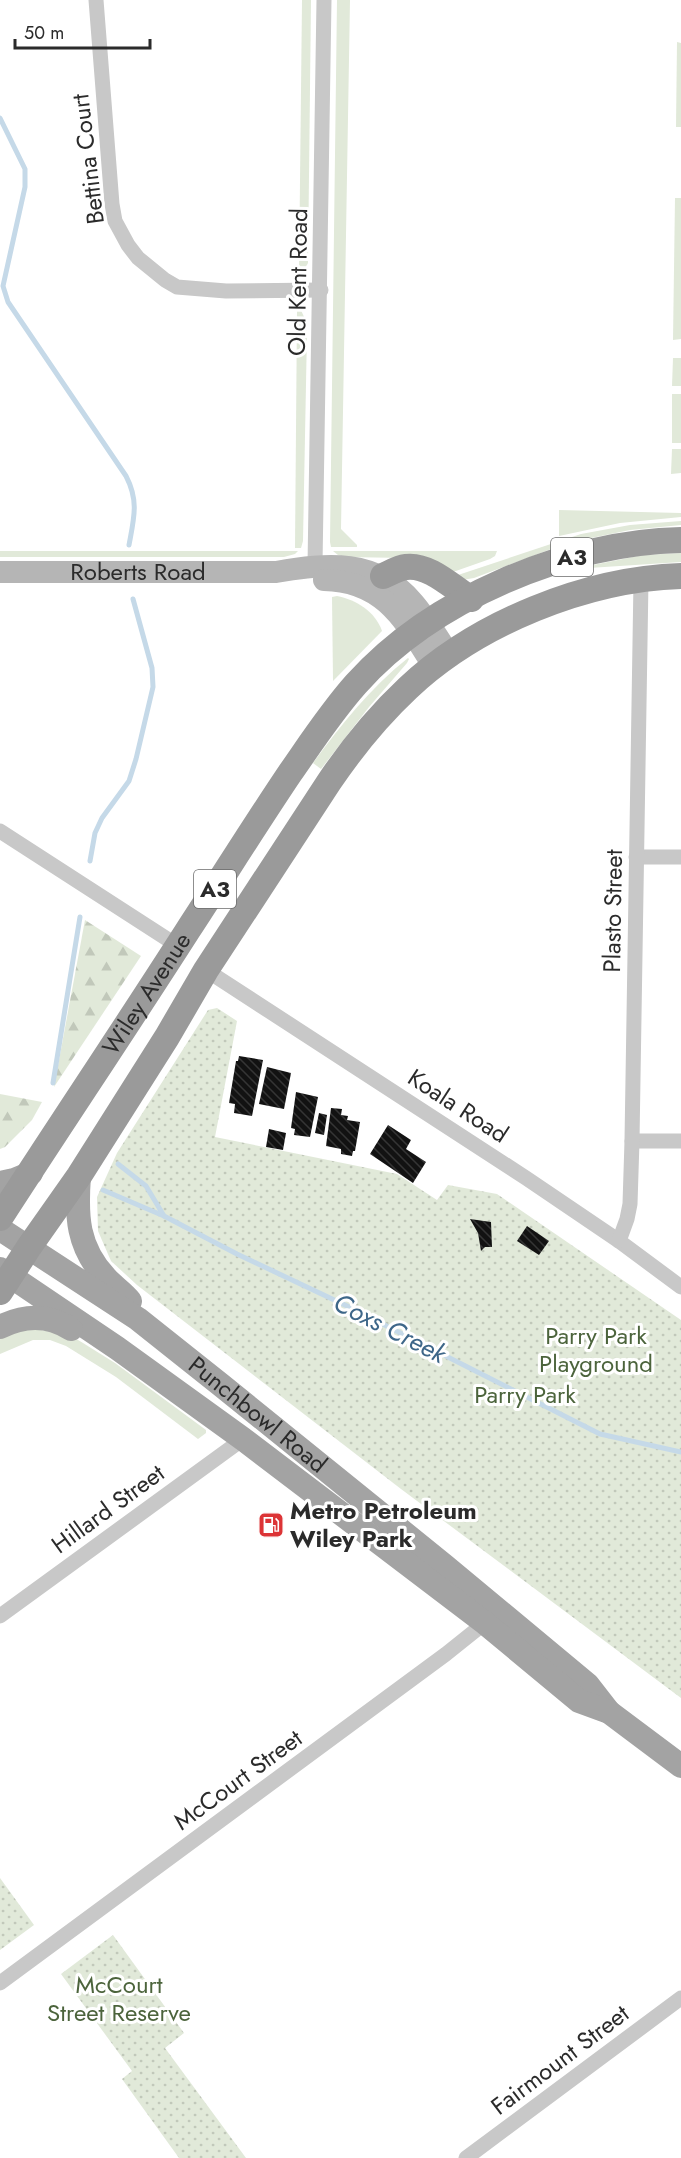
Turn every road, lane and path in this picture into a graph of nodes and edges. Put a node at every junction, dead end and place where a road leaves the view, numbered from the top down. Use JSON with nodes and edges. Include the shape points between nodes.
{"nodes":[{"id":1,"x":96,"y":0,"type":"edge"},
{"id":2,"x":324,"y":0,"type":"edge"},
{"id":3,"x":321,"y":291,"type":"junction"},
{"id":4,"x":681,"y":540,"type":"edge"},
{"id":5,"x":315,"y":565,"type":"junction"},
{"id":6,"x":0,"y":572,"type":"edge"},
{"id":7,"x":276,"y":572,"type":"junction"},
{"id":8,"x":383,"y":576,"type":"junction"},
{"id":9,"x":681,"y":576,"type":"edge"},
{"id":10,"x":641,"y":580,"type":"junction"},
{"id":11,"x":471,"y":599,"type":"junction"},
{"id":12,"x":420,"y":628,"type":"junction"},
{"id":13,"x":442,"y":662,"type":"junction"},
{"id":14,"x":0,"y":831,"type":"edge"},
{"id":15,"x":636,"y":857,"type":"junction"},
{"id":16,"x":681,"y":857,"type":"edge"},
{"id":17,"x":178,"y":946,"type":"junction"},
{"id":18,"x":206,"y":970,"type":"junction"},
{"id":19,"x":632,"y":1141,"type":"junction"},
{"id":20,"x":681,"y":1141,"type":"edge"},
{"id":21,"x":30,"y":1173,"type":"junction"},
{"id":22,"x":79,"y":1176,"type":"junction"},
{"id":23,"x":0,"y":1183,"type":"edge"},
{"id":24,"x":0,"y":1218,"type":"edge"},
{"id":25,"x":0,"y":1229,"type":"edge"},
{"id":26,"x":619,"y":1241,"type":"junction"},
{"id":27,"x":29,"y":1247,"type":"junction"},
{"id":28,"x":4,"y":1279,"type":"edge"},
{"id":29,"x":681,"y":1287,"type":"edge"},
{"id":30,"x":138,"y":1319,"type":"junction"},
{"id":31,"x":0,"y":1327,"type":"edge"},
{"id":32,"x":117,"y":1348,"type":"junction"},
{"id":33,"x":243,"y":1439,"type":"junction"},
{"id":34,"x":0,"y":1616,"type":"edge"},
{"id":35,"x":493,"y":1617,"type":"junction"},
{"id":36,"x":681,"y":1766,"type":"edge"},
{"id":37,"x":0,"y":1983,"type":"edge"},
{"id":38,"x":681,"y":1998,"type":"edge"},
{"id":39,"x":466,"y":2158,"type":"edge"}],
"edges":[{"from":1,"to":3,"type":"street","name":"Bettina Court","via":[[112,204],[115,221],[128,246],[177,287]]},
{"from":2,"to":3,"type":"street","name":"Old Kent Road"},
{"from":3,"to":5,"type":"street","name":"Old Kent Road"},
{"from":4,"to":11,"type":"highway","number":"A3","via":[[625,545],[580,555],[507,580]]},
{"from":5,"to":7,"type":"main road","name":"Roberts Road"},
{"from":5,"to":8,"type":"main road","name":"Roberts Road","via":[[363,569]]},
{"from":6,"to":7,"type":"main road","name":"Roberts Road"},
{"from":7,"to":12,"type":"main road","name":"Roberts Road","via":[[353,583],[369,590]]},
{"from":8,"to":11,"type":"highway","via":[[415,567]]},
{"from":8,"to":12,"type":"main road","name":"Roberts Road","via":[[412,600]]},
{"from":9,"to":10,"type":"highway","number":"A3"},
{"from":10,"to":13,"type":"highway","number":"A3","via":[[573,595],[523,614],[483,634]]},
{"from":10,"to":15,"type":"street","name":"Plasto Street"},
{"from":11,"to":12,"type":"highway","number":"A3"},
{"from":12,"to":13,"type":"main road","name":"Roberts Road"},
{"from":12,"to":17,"type":"highway","name":"Wiley Avenue","number":"A3","via":[[358,682],[329,716]]},
{"from":13,"to":18,"type":"highway","name":"Wiley Avenue","number":"A3","via":[[381,715],[347,756]]},
{"from":14,"to":17,"type":"street"},
{"from":15,"to":16,"type":"street"},
{"from":15,"to":19,"type":"street","name":"Plasto Street"},
{"from":17,"to":21,"type":"highway","name":"Wiley Avenue","number":"A3"},
{"from":18,"to":22,"type":"highway","name":"Wiley Avenue","number":"A3"},
{"from":18,"to":26,"type":"street","name":"Koala Road"},
{"from":19,"to":20,"type":"street"},
{"from":19,"to":26,"type":"street","name":"Plasto Street","via":[[630,1204]]},
{"from":21,"to":23,"type":"main road"},
{"from":21,"to":24,"type":"highway","name":"Wiley Avenue","number":"A3"},
{"from":22,"to":27,"type":"highway","name":"Wiley Avenue","number":"A3"},
{"from":22,"to":30,"type":"main road","via":[[77,1216],[85,1246],[106,1277],[129,1298]]},
{"from":25,"to":27,"type":"main road","name":"Punchbowl Road"},
{"from":26,"to":29,"type":"street","name":"Koala Road"},
{"from":27,"to":28,"type":"highway","number":"A3"},
{"from":27,"to":30,"type":"main road","name":"Punchbowl Road"},
{"from":28,"to":32,"type":"main road","name":"Punchbowl Road"},
{"from":30,"to":35,"type":"main road","name":"Punchbowl Road"},
{"from":31,"to":32,"type":"main road","via":[[22,1318],[41,1317],[60,1321],[89,1340]]},
{"from":32,"to":33,"type":"main road","name":"Punchbowl Road"},
{"from":33,"to":34,"type":"street","name":"Hillard Street"},
{"from":33,"to":35,"type":"main road","name":"Punchbowl Road"},
{"from":35,"to":36,"type":"main road","name":"Punchbowl Road","via":[[588,1684],[609,1712]]},
{"from":35,"to":37,"type":"street","name":"McCourt Street"},
{"from":38,"to":39,"type":"street","name":"Fairmount Street"}]}
